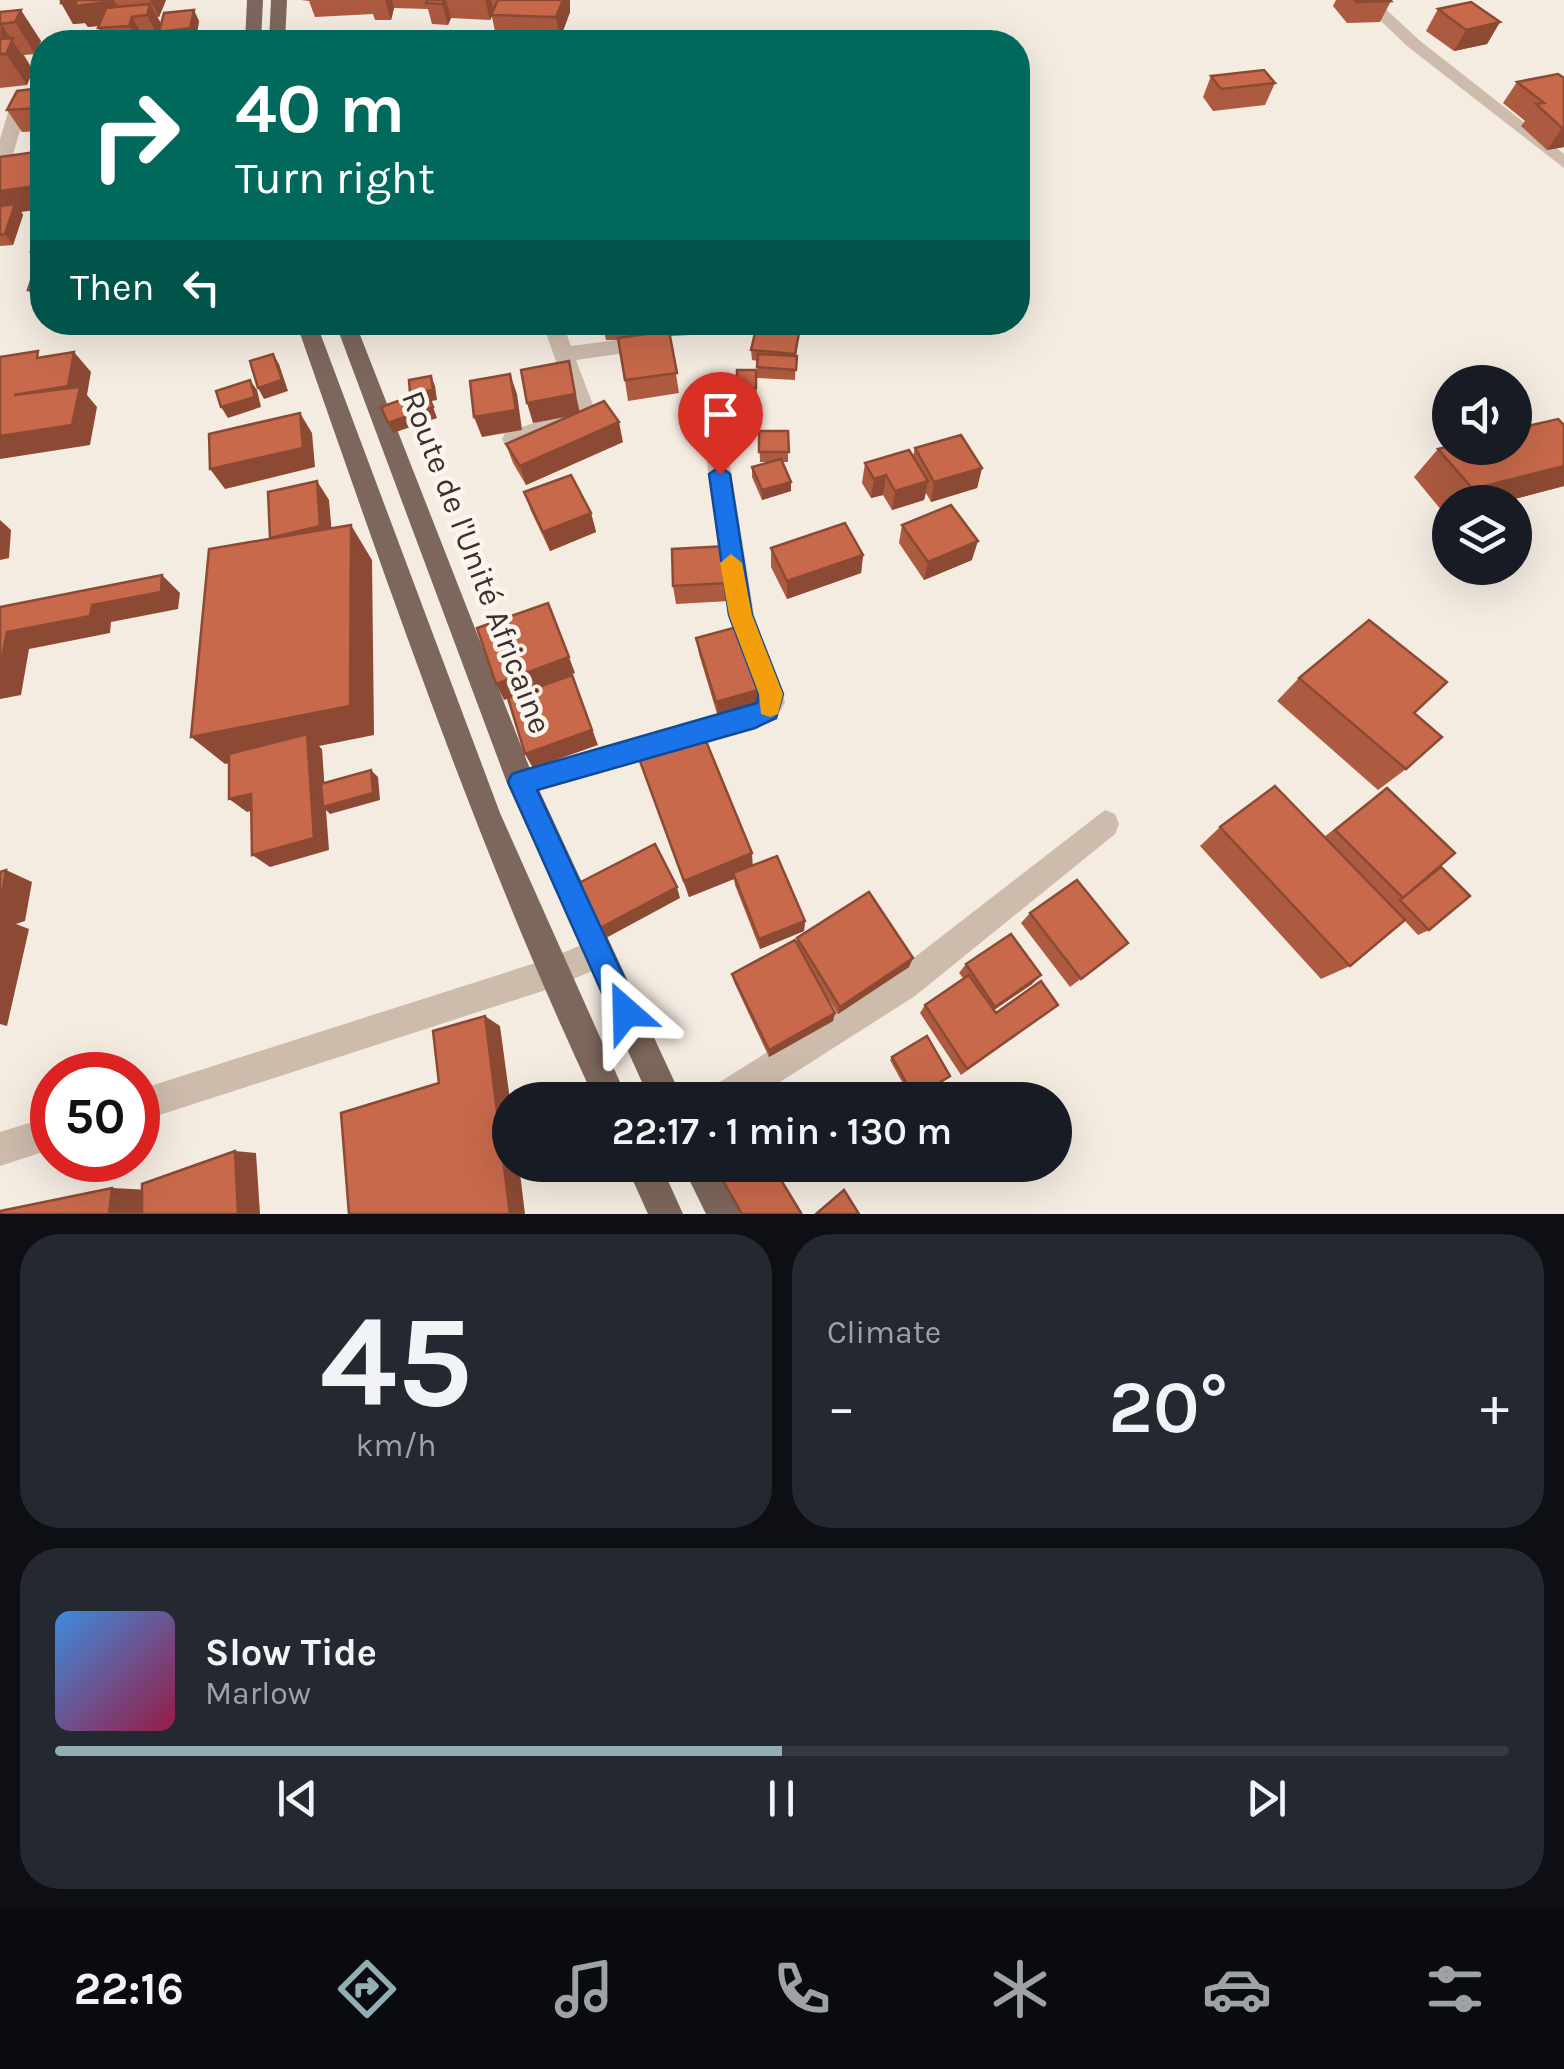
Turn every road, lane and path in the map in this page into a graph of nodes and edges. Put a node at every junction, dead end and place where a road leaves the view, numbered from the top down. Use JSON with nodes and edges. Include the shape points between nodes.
{"nodes":[{"id":1,"x":255,"y":0,"type":"edge"},
{"id":2,"x":279,"y":0,"type":"edge"},
{"id":3,"x":1367,"y":0,"type":"edge"},
{"id":4,"x":254,"y":30,"type":"edge"},
{"id":5,"x":278,"y":30,"type":"edge"},
{"id":6,"x":30,"y":104,"type":"edge"},
{"id":7,"x":1564,"y":163,"type":"edge"},
{"id":8,"x":0,"y":168,"type":"edge"},
{"id":9,"x":311,"y":335,"type":"edge"},
{"id":10,"x":349,"y":335,"type":"edge"},
{"id":11,"x":557,"y":335,"type":"edge"},
{"id":12,"x":632,"y":344,"type":"edge"},
{"id":13,"x":564,"y":354,"type":"junction"},
{"id":14,"x":512,"y":439,"type":"edge"},
{"id":15,"x":716,"y":440,"type":"dead end"},
{"id":16,"x":521,"y":782,"type":"junction"},
{"id":17,"x":1106,"y":824,"type":"dead end"},
{"id":18,"x":598,"y":953,"type":"junction"},
{"id":19,"x":550,"y":974,"type":"junction"},
{"id":20,"x":603,"y":1082,"type":"edge"},
{"id":21,"x":659,"y":1082,"type":"edge"},
{"id":22,"x":750,"y":1082,"type":"edge"},
{"id":23,"x":160,"y":1099,"type":"edge"},
{"id":24,"x":30,"y":1140,"type":"edge"},
{"id":25,"x":0,"y":1149,"type":"edge"},
{"id":26,"x":651,"y":1182,"type":"edge"},
{"id":27,"x":708,"y":1182,"type":"edge"},
{"id":28,"x":666,"y":1214,"type":"edge"},
{"id":29,"x":724,"y":1214,"type":"edge"}],
"edges":[{"from":1,"to":4,"type":"main road"},
{"from":2,"to":5,"type":"main road"},
{"from":3,"to":7,"type":"street"},
{"from":6,"to":8,"type":"street","via":[[18,106]]},
{"from":9,"to":19,"type":"main road","via":[[478,796]]},
{"from":10,"to":16,"type":"main road","name":"Route de l'Unité Africaine"},
{"from":11,"to":13,"type":"street"},
{"from":12,"to":13,"type":"street"},
{"from":13,"to":14,"type":"street","via":[[585,413]]},
{"from":15,"to":16,"type":"street","via":[[740,615],[772,702],[755,717]]},
{"from":16,"to":18,"type":"main road","name":"Route de l'Unité Africaine"},
{"from":17,"to":22,"type":"street","via":[[904,985]]},
{"from":18,"to":19,"type":"street"},
{"from":18,"to":21,"type":"main road","name":"Route de l'Unité Africaine"},
{"from":19,"to":20,"type":"main road"},
{"from":19,"to":23,"type":"street"},
{"from":24,"to":25,"type":"street"},
{"from":26,"to":28,"type":"main road"},
{"from":27,"to":29,"type":"main road"}]}
